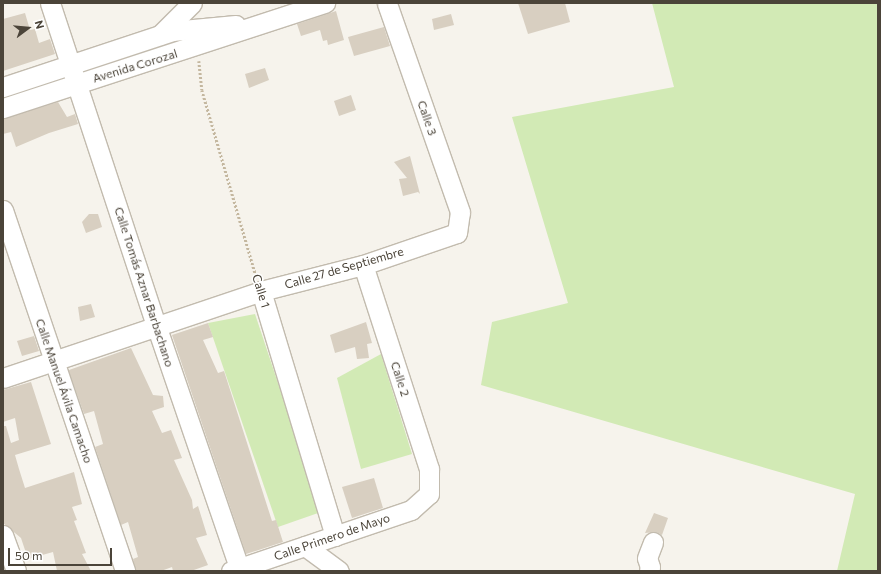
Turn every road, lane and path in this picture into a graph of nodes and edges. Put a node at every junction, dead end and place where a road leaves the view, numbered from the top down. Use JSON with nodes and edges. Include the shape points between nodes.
{"nodes":[{"id":1,"x":50,"y":3,"type":"edge"},
{"id":2,"x":192,"y":3,"type":"edge"},
{"id":3,"x":203,"y":3,"type":"edge"},
{"id":4,"x":325,"y":3,"type":"edge"},
{"id":5,"x":387,"y":3,"type":"edge"},
{"id":6,"x":160,"y":35,"type":"junction"},
{"id":7,"x":201,"y":36,"type":"junction"},
{"id":8,"x":71,"y":64,"type":"junction"},
{"id":9,"x":77,"y":84,"type":"junction"},
{"id":10,"x":3,"y":87,"type":"edge"},
{"id":11,"x":3,"y":108,"type":"edge"},
{"id":12,"x":3,"y":210,"type":"edge"},
{"id":13,"x":457,"y":233,"type":"joint"},
{"id":14,"x":363,"y":265,"type":"junction"},
{"id":15,"x":261,"y":291,"type":"junction"},
{"id":16,"x":156,"y":326,"type":"junction"},
{"id":17,"x":55,"y":361,"type":"junction"},
{"id":18,"x":3,"y":378,"type":"edge"},
{"id":19,"x":429,"y":494,"type":"joint"},
{"id":20,"x":3,"y":535,"type":"edge"},
{"id":21,"x":335,"y":536,"type":"junction"},
{"id":22,"x":653,"y":542,"type":"dead end"},
{"id":23,"x":305,"y":546,"type":"junction"},
{"id":24,"x":236,"y":570,"type":"edge"},
{"id":25,"x":16,"y":571,"type":"edge"},
{"id":26,"x":125,"y":571,"type":"edge"},
{"id":27,"x":339,"y":571,"type":"edge"},
{"id":28,"x":649,"y":571,"type":"edge"}],
"edges":[{"from":1,"to":8,"type":"street","name":"Calle Tomás Aznar Barbachano"},
{"from":2,"to":6,"type":"street"},
{"from":3,"to":7,"type":"street"},
{"from":4,"to":7,"type":"street","name":"Avenida Corozal","via":[[268,23]]},
{"from":5,"to":13,"type":"street","name":"Calle 3","via":[[460,212]]},
{"from":6,"to":7,"type":"street","name":"Avenida Corozal","via":[[172,31]]},
{"from":6,"to":8,"type":"street","name":"Avenida Corozal"},
{"from":7,"to":9,"type":"street","name":"Avenida Corozal"},
{"from":7,"to":15,"type":"path","name":"Calle 1","via":[[199,63],[202,90]]},
{"from":8,"to":9,"type":"street","name":"Calle Tomás Aznar Barbachano"},
{"from":8,"to":10,"type":"street","name":"Avenida Corozal"},
{"from":9,"to":11,"type":"street","name":"Avenida Corozal"},
{"from":9,"to":16,"type":"street","name":"Calle Tomás Aznar Barbachano"},
{"from":12,"to":17,"type":"street","name":"Calle Manuel Ávila Camacho"},
{"from":13,"to":14,"type":"street","name":"Calle 27 de Septiembre"},
{"from":14,"to":15,"type":"street","name":"Calle 27 de Septiembre"},
{"from":14,"to":19,"type":"street","name":"Calle 2","via":[[429,470]]},
{"from":15,"to":16,"type":"street","name":"Calle 27 de Septiembre"},
{"from":15,"to":21,"type":"street","name":"Calle 1"},
{"from":16,"to":17,"type":"street","name":"Calle 27 de Septiembre"},
{"from":16,"to":24,"type":"street","name":"Calle Tomás Aznar Barbachano"},
{"from":17,"to":18,"type":"street","name":"Calle 27 de Septiembre"},
{"from":17,"to":26,"type":"street","name":"Calle Manuel Ávila Camacho"},
{"from":19,"to":21,"type":"street","name":"Calle Primero de Mayo","via":[[411,510]]},
{"from":20,"to":25,"type":"street"},
{"from":21,"to":23,"type":"street","name":"Calle Primero de Mayo"},
{"from":22,"to":28,"type":"street","via":[[647,558]]},
{"from":23,"to":24,"type":"street","name":"Calle Primero de Mayo"},
{"from":23,"to":27,"type":"street"}]}
